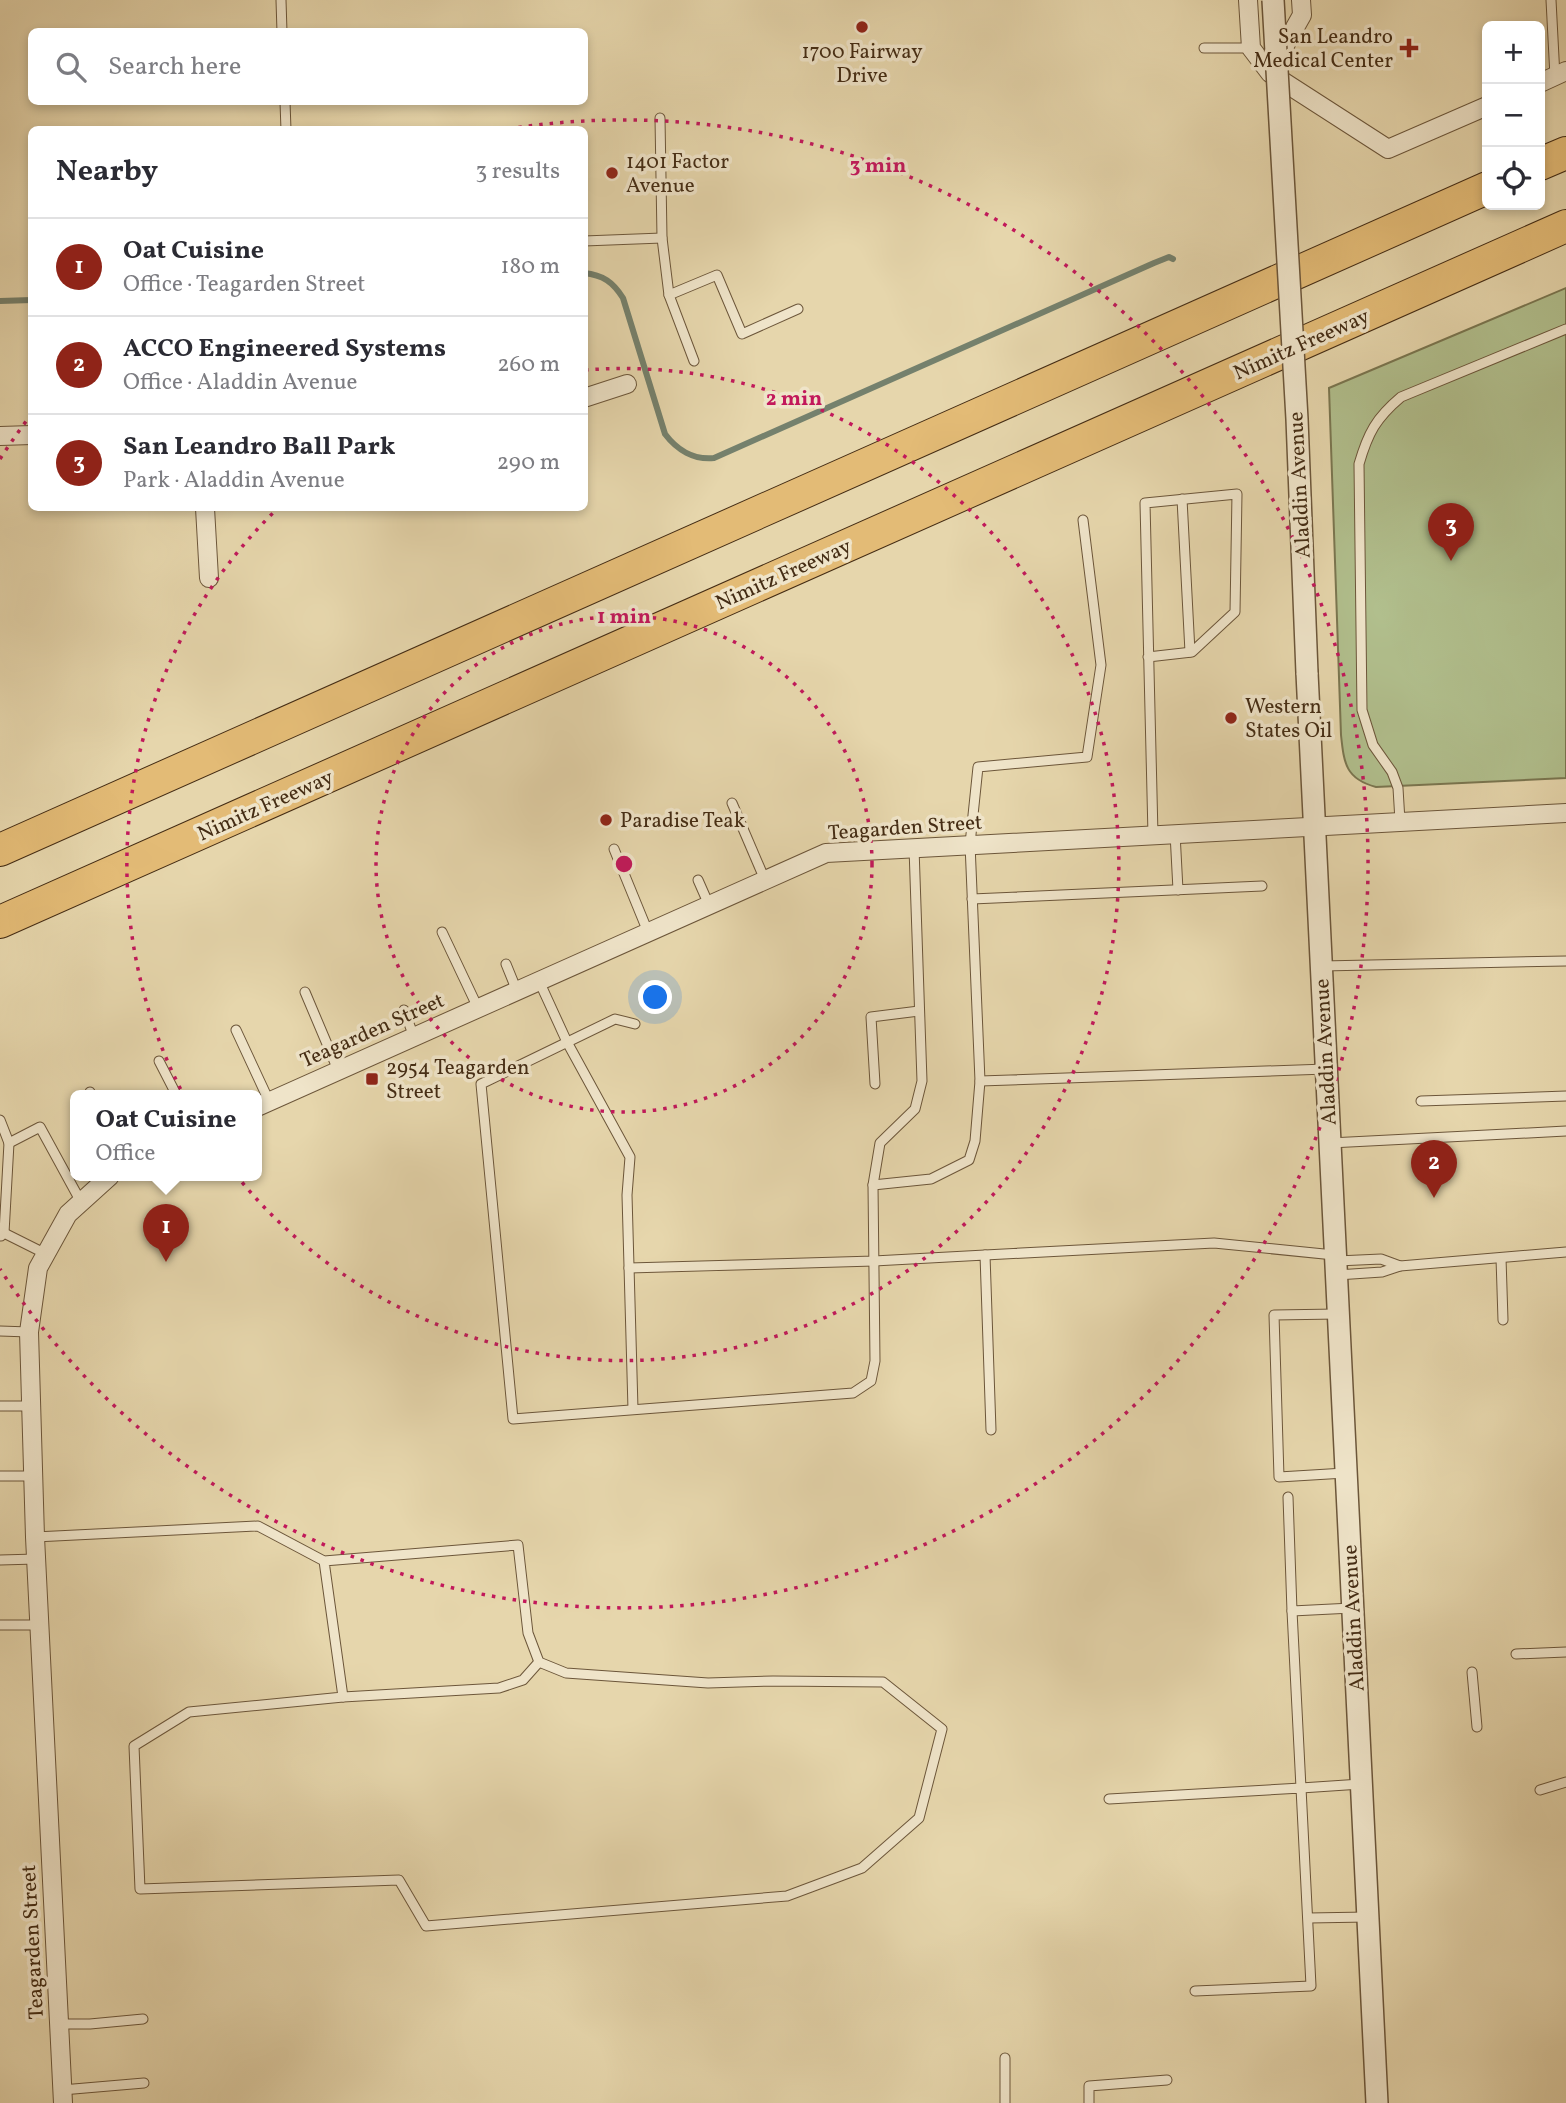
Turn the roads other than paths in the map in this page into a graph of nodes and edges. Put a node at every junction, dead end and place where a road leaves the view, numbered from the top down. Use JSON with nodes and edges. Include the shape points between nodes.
{"nodes":[{"id":1,"x":281,"y":0,"type":"edge"},
{"id":2,"x":1248,"y":0,"type":"edge"},
{"id":3,"x":1273,"y":0,"type":"edge"},
{"id":4,"x":1301,"y":0,"type":"edge"},
{"id":5,"x":1551,"y":0,"type":"edge"},
{"id":6,"x":282,"y":28,"type":"edge"},
{"id":7,"x":1204,"y":48,"type":"dead end"},
{"id":8,"x":1251,"y":48,"type":"junction"},
{"id":9,"x":1270,"y":72,"type":"junction"},
{"id":10,"x":1554,"y":77,"type":"edge"},
{"id":11,"x":285,"y":105,"type":"edge"},
{"id":12,"x":1482,"y":108,"type":"edge"},
{"id":13,"x":660,"y":118,"type":"dead end"},
{"id":14,"x":286,"y":126,"type":"edge"},
{"id":15,"x":1566,"y":153,"type":"edge"},
{"id":16,"x":1545,"y":162,"type":"edge"},
{"id":17,"x":1482,"y":190,"type":"edge"},
{"id":18,"x":1566,"y":226,"type":"edge"},
{"id":19,"x":662,"y":238,"type":"junction"},
{"id":20,"x":588,"y":241,"type":"edge"},
{"id":21,"x":669,"y":295,"type":"junction"},
{"id":22,"x":798,"y":309,"type":"dead end"},
{"id":23,"x":1566,"y":329,"type":"edge"},
{"id":24,"x":694,"y":361,"type":"dead end"},
{"id":25,"x":627,"y":384,"type":"dead end"},
{"id":26,"x":588,"y":397,"type":"edge"},
{"id":27,"x":28,"y":435,"type":"edge"},
{"id":28,"x":0,"y":436,"type":"edge"},
{"id":29,"x":1182,"y":499,"type":"junction"},
{"id":30,"x":205,"y":511,"type":"edge"},
{"id":31,"x":1083,"y":520,"type":"dead end"},
{"id":32,"x":209,"y":578,"type":"dead end"},
{"id":33,"x":1190,"y":652,"type":"junction"},
{"id":34,"x":1148,"y":657,"type":"junction"},
{"id":35,"x":732,"y":803,"type":"dead end"},
{"id":36,"x":1566,"y":813,"type":"edge"},
{"id":37,"x":1400,"y":821,"type":"junction"},
{"id":38,"x":1313,"y":826,"type":"junction"},
{"id":39,"x":1175,"y":833,"type":"junction"},
{"id":40,"x":1153,"y":835,"type":"junction"},
{"id":41,"x":970,"y":844,"type":"junction"},
{"id":42,"x":914,"y":848,"type":"junction"},
{"id":43,"x":614,"y":849,"type":"dead end"},
{"id":44,"x":0,"y":850,"type":"edge"},
{"id":45,"x":698,"y":880,"type":"dead end"},
{"id":46,"x":765,"y":880,"type":"junction"},
{"id":47,"x":1262,"y":886,"type":"dead end"},
{"id":48,"x":1178,"y":890,"type":"junction"},
{"id":49,"x":972,"y":899,"type":"junction"},
{"id":50,"x":709,"y":905,"type":"junction"},
{"id":51,"x":0,"y":922,"type":"edge"},
{"id":52,"x":442,"y":932,"type":"dead end"},
{"id":53,"x":648,"y":932,"type":"junction"},
{"id":54,"x":1566,"y":961,"type":"edge"},
{"id":55,"x":506,"y":964,"type":"dead end"},
{"id":56,"x":1320,"y":966,"type":"junction"},
{"id":57,"x":539,"y":981,"type":"junction"},
{"id":58,"x":517,"y":991,"type":"junction"},
{"id":59,"x":305,"y":992,"type":"dead end"},
{"id":60,"x":478,"y":1008,"type":"junction"},
{"id":61,"x":404,"y":1010,"type":"dead end"},
{"id":62,"x":919,"y":1012,"type":"junction"},
{"id":63,"x":635,"y":1024,"type":"dead end"},
{"id":64,"x":236,"y":1030,"type":"dead end"},
{"id":65,"x":414,"y":1037,"type":"junction"},
{"id":66,"x":567,"y":1042,"type":"junction"},
{"id":67,"x":159,"y":1061,"type":"dead end"},
{"id":68,"x":1326,"y":1069,"type":"junction"},
{"id":69,"x":338,"y":1070,"type":"junction"},
{"id":70,"x":980,"y":1081,"type":"junction"},
{"id":71,"x":875,"y":1084,"type":"dead end"},
{"id":72,"x":174,"y":1090,"type":"edge"},
{"id":73,"x":258,"y":1090,"type":"edge"},
{"id":74,"x":1566,"y":1096,"type":"edge"},
{"id":75,"x":1421,"y":1101,"type":"dead end"},
{"id":76,"x":263,"y":1104,"type":"edge"},
{"id":77,"x":0,"y":1120,"type":"edge"},
{"id":78,"x":1566,"y":1131,"type":"edge"},
{"id":79,"x":9,"y":1143,"type":"junction"},
{"id":80,"x":1329,"y":1143,"type":"junction"},
{"id":81,"x":104,"y":1181,"type":"edge"},
{"id":82,"x":873,"y":1185,"type":"junction"},
{"id":83,"x":81,"y":1202,"type":"junction"},
{"id":84,"x":2,"y":1235,"type":"edge"},
{"id":85,"x":1566,"y":1252,"type":"edge"},
{"id":86,"x":46,"y":1254,"type":"junction"},
{"id":87,"x":985,"y":1255,"type":"junction"},
{"id":88,"x":1500,"y":1258,"type":"junction"},
{"id":89,"x":874,"y":1261,"type":"junction"},
{"id":90,"x":1337,"y":1264,"type":"junction"},
{"id":91,"x":1400,"y":1266,"type":"junction"},
{"id":92,"x":629,"y":1268,"type":"junction"},
{"id":93,"x":1339,"y":1314,"type":"junction"},
{"id":94,"x":1503,"y":1320,"type":"dead end"},
{"id":95,"x":0,"y":1331,"type":"edge"},
{"id":96,"x":29,"y":1332,"type":"junction"},
{"id":97,"x":0,"y":1406,"type":"edge"},
{"id":98,"x":31,"y":1406,"type":"junction"},
{"id":99,"x":633,"y":1409,"type":"junction"},
{"id":100,"x":991,"y":1430,"type":"dead end"},
{"id":101,"x":1346,"y":1473,"type":"junction"},
{"id":102,"x":0,"y":1476,"type":"edge"},
{"id":103,"x":33,"y":1476,"type":"junction"},
{"id":104,"x":1288,"y":1497,"type":"dead end"},
{"id":105,"x":35,"y":1537,"type":"junction"},
{"id":106,"x":0,"y":1559,"type":"edge"},
{"id":107,"x":36,"y":1559,"type":"junction"},
{"id":108,"x":324,"y":1561,"type":"junction"},
{"id":109,"x":1352,"y":1608,"type":"junction"},
{"id":110,"x":1292,"y":1611,"type":"junction"},
{"id":111,"x":0,"y":1625,"type":"edge"},
{"id":112,"x":40,"y":1625,"type":"junction"},
{"id":113,"x":1566,"y":1652,"type":"edge"},
{"id":114,"x":1516,"y":1654,"type":"dead end"},
{"id":115,"x":539,"y":1662,"type":"junction"},
{"id":116,"x":1472,"y":1672,"type":"dead end"},
{"id":117,"x":343,"y":1697,"type":"junction"},
{"id":118,"x":1476,"y":1727,"type":"dead end"},
{"id":119,"x":1566,"y":1782,"type":"edge"},
{"id":120,"x":1361,"y":1784,"type":"junction"},
{"id":121,"x":1301,"y":1788,"type":"junction"},
{"id":122,"x":1540,"y":1790,"type":"dead end"},
{"id":123,"x":1109,"y":1799,"type":"dead end"},
{"id":124,"x":1368,"y":1917,"type":"junction"},
{"id":125,"x":1309,"y":1918,"type":"junction"},
{"id":126,"x":1195,"y":1991,"type":"dead end"},
{"id":127,"x":143,"y":2019,"type":"dead end"},
{"id":128,"x":60,"y":2024,"type":"junction"},
{"id":129,"x":1005,"y":2057,"type":"dead end"},
{"id":130,"x":1167,"y":2080,"type":"dead end"},
{"id":131,"x":144,"y":2083,"type":"dead end"},
{"id":132,"x":63,"y":2096,"type":"edge"},
{"id":133,"x":1005,"y":2103,"type":"edge"},
{"id":134,"x":1089,"y":2103,"type":"edge"},
{"id":135,"x":1377,"y":2103,"type":"edge"}],
"edges":[{"from":1,"to":6,"type":"lane"},
{"from":2,"to":8,"type":"street"},
{"from":3,"to":38,"type":"street","name":"Aladdin Avenue","bridge":true},
{"from":4,"to":9,"type":"street","via":[[1302,15]]},
{"from":5,"to":10,"type":"lane"},
{"from":7,"to":8,"type":"lane"},
{"from":8,"to":9,"type":"street"},
{"from":9,"to":12,"type":"street","via":[[1388,149]]},
{"from":11,"to":14,"type":"lane"},
{"from":13,"to":19,"type":"lane"},
{"from":15,"to":16,"type":"highway"},
{"from":17,"to":44,"type":"highway"},
{"from":18,"to":51,"type":"highway","name":"Nimitz Freeway"},
{"from":19,"to":20,"type":"lane"},
{"from":19,"to":21,"type":"lane"},
{"from":21,"to":22,"type":"lane","via":[[717,275],[742,334]]},
{"from":21,"to":24,"type":"lane"},
{"from":23,"to":37,"type":"lane","via":[[1401,397],[1382,412],[1367,438],[1359,464],[1362,710],[1373,745],[1398,788]]},
{"from":25,"to":26,"type":"street"},
{"from":27,"to":28,"type":"street"},
{"from":29,"to":33,"type":"lane"},
{"from":29,"to":33,"type":"lane","via":[[1237,494],[1236,612]]},
{"from":29,"to":34,"type":"lane","via":[[1145,503]]},
{"from":30,"to":32,"type":"street"},
{"from":31,"to":41,"type":"lane","via":[[1101,665],[1087,757],[978,767]]},
{"from":33,"to":34,"type":"lane"},
{"from":34,"to":40,"type":"lane"},
{"from":35,"to":46,"type":"lane"},
{"from":36,"to":37,"type":"street","name":"Teagarden Street"},
{"from":37,"to":38,"type":"street","name":"Teagarden Street"},
{"from":38,"to":39,"type":"street","name":"Teagarden Street"},
{"from":38,"to":56,"type":"street","name":"Aladdin Avenue"},
{"from":39,"to":40,"type":"street","name":"Teagarden Street"},
{"from":39,"to":48,"type":"lane"},
{"from":40,"to":41,"type":"street","name":"Teagarden Street"},
{"from":41,"to":42,"type":"street","name":"Teagarden Street"},
{"from":41,"to":49,"type":"lane"},
{"from":42,"to":46,"type":"street","name":"Teagarden Street","via":[[826,853]]},
{"from":42,"to":62,"type":"lane"},
{"from":43,"to":53,"type":"lane"},
{"from":45,"to":50,"type":"lane"},
{"from":46,"to":50,"type":"street","name":"Teagarden Street"},
{"from":47,"to":48,"type":"lane"},
{"from":48,"to":49,"type":"lane"},
{"from":49,"to":70,"type":"lane"},
{"from":50,"to":53,"type":"street","name":"Teagarden Street"},
{"from":52,"to":60,"type":"lane"},
{"from":53,"to":57,"type":"street","name":"Teagarden Street"},
{"from":54,"to":56,"type":"lane"},
{"from":55,"to":58,"type":"lane"},
{"from":56,"to":68,"type":"street","name":"Aladdin Avenue"},
{"from":57,"to":58,"type":"street","name":"Teagarden Street"},
{"from":57,"to":66,"type":"lane"},
{"from":58,"to":60,"type":"street","name":"Teagarden Street"},
{"from":59,"to":69,"type":"lane"},
{"from":60,"to":65,"type":"street","name":"Teagarden Street"},
{"from":61,"to":65,"type":"lane"},
{"from":62,"to":71,"type":"lane","via":[[871,1017]]},
{"from":62,"to":82,"type":"lane","via":[[922,1081],[915,1109],[880,1143]]},
{"from":63,"to":66,"type":"lane","via":[[615,1018]]},
{"from":64,"to":73,"type":"lane"},
{"from":65,"to":69,"type":"street","name":"Teagarden Street"},
{"from":66,"to":92,"type":"lane","via":[[630,1157]]},
{"from":66,"to":99,"type":"lane","via":[[481,1084],[513,1419]]},
{"from":67,"to":72,"type":"lane"},
{"from":68,"to":70,"type":"lane"},
{"from":68,"to":80,"type":"street","name":"Aladdin Avenue"},
{"from":69,"to":76,"type":"street","name":"Teagarden Street"},
{"from":70,"to":82,"type":"lane","via":[[969,1160],[931,1179]]},
{"from":74,"to":75,"type":"lane"},
{"from":77,"to":79,"type":"lane"},
{"from":78,"to":80,"type":"lane"},
{"from":79,"to":83,"type":"lane","via":[[40,1127]]},
{"from":79,"to":84,"type":"lane"},
{"from":80,"to":90,"type":"street","name":"Aladdin Avenue"},
{"from":81,"to":83,"type":"street","name":"Teagarden Street"},
{"from":82,"to":89,"type":"lane"},
{"from":83,"to":86,"type":"street","name":"Teagarden Street","via":[[68,1214]]},
{"from":84,"to":86,"type":"lane"},
{"from":85,"to":88,"type":"lane"},
{"from":86,"to":96,"type":"street","name":"Teagarden Street","via":[[38,1268]]},
{"from":87,"to":89,"type":"lane"},
{"from":87,"to":90,"type":"lane","via":[[1214,1243]]},
{"from":87,"to":100,"type":"lane"},
{"from":88,"to":91,"type":"lane"},
{"from":88,"to":94,"type":"lane"},
{"from":89,"to":92,"type":"lane"},
{"from":89,"to":99,"type":"lane","via":[[875,1361],[871,1381],[853,1393]]},
{"from":90,"to":91,"type":"lane","via":[[1381,1259]]},
{"from":90,"to":91,"type":"lane","via":[[1382,1272]]},
{"from":90,"to":93,"type":"street","name":"Aladdin Avenue"},
{"from":92,"to":99,"type":"lane"},
{"from":93,"to":101,"type":"street","name":"Aladdin Avenue"},
{"from":93,"to":101,"type":"lane","via":[[1274,1315],[1279,1477]]},
{"from":95,"to":96,"type":"lane"},
{"from":96,"to":98,"type":"street","name":"Teagarden Street"},
{"from":97,"to":98,"type":"lane"},
{"from":98,"to":103,"type":"street","name":"Teagarden Street"},
{"from":101,"to":109,"type":"street","name":"Aladdin Avenue"},
{"from":102,"to":103,"type":"lane"},
{"from":103,"to":105,"type":"street","name":"Teagarden Street"},
{"from":104,"to":110,"type":"lane"},
{"from":105,"to":107,"type":"street","name":"Teagarden Street"},
{"from":105,"to":108,"type":"lane","via":[[258,1527]]},
{"from":106,"to":107,"type":"lane"},
{"from":107,"to":112,"type":"street","name":"Teagarden Street"},
{"from":108,"to":115,"type":"lane","via":[[518,1545],[528,1633]]},
{"from":108,"to":117,"type":"lane"},
{"from":109,"to":110,"type":"lane"},
{"from":109,"to":120,"type":"street","name":"Aladdin Avenue"},
{"from":110,"to":121,"type":"lane"},
{"from":111,"to":112,"type":"lane"},
{"from":112,"to":128,"type":"street","name":"Teagarden Street"},
{"from":113,"to":114,"type":"lane"},
{"from":115,"to":117,"type":"lane","via":[[523,1680],[499,1688]]},
{"from":115,"to":117,"type":"lane","via":[[566,1673],[708,1683],[883,1682],[942,1729],[919,1818],[862,1868],[787,1896],[426,1926],[400,1880],[140,1889],[134,1745],[189,1713]]},
{"from":116,"to":118,"type":"lane"},
{"from":119,"to":122,"type":"lane"},
{"from":120,"to":121,"type":"lane"},
{"from":120,"to":124,"type":"street","name":"Aladdin Avenue"},
{"from":121,"to":123,"type":"lane"},
{"from":121,"to":125,"type":"lane"},
{"from":124,"to":125,"type":"lane"},
{"from":124,"to":135,"type":"street","name":"Aladdin Avenue"},
{"from":125,"to":126,"type":"lane","via":[[1311,1986]]},
{"from":127,"to":128,"type":"lane"},
{"from":128,"to":132,"type":"street","name":"Teagarden Street"},
{"from":129,"to":133,"type":"lane"},
{"from":130,"to":134,"type":"lane","via":[[1089,2086]]},
{"from":131,"to":132,"type":"lane"}]}
